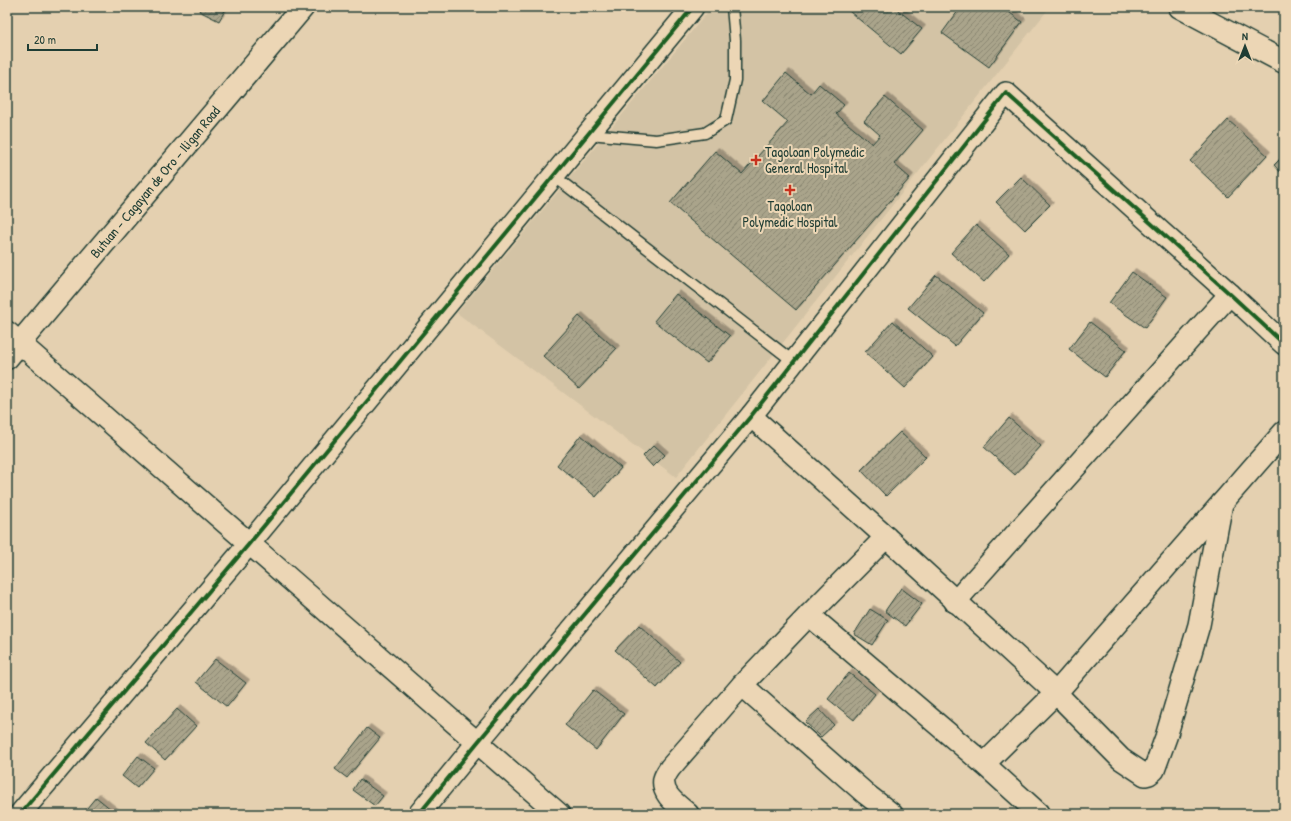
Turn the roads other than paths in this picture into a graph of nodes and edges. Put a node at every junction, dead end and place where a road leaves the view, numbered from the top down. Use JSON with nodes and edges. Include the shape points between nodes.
{"nodes":[{"id":1,"x":303,"y":7,"type":"edge"},
{"id":2,"x":693,"y":7,"type":"edge"},
{"id":3,"x":732,"y":7,"type":"edge"},
{"id":4,"x":1180,"y":7,"type":"edge"},
{"id":5,"x":1284,"y":62,"type":"edge"},
{"id":6,"x":589,"y":134,"type":"junction"},
{"id":7,"x":554,"y":176,"type":"junction"},
{"id":8,"x":1230,"y":294,"type":"junction"},
{"id":9,"x":11,"y":344,"type":"edge"},
{"id":10,"x":1284,"y":344,"type":"edge"},
{"id":11,"x":794,"y":362,"type":"junction"},
{"id":12,"x":751,"y":416,"type":"junction"},
{"id":13,"x":1284,"y":432,"type":"edge"},
{"id":14,"x":1222,"y":503,"type":"junction"},
{"id":15,"x":886,"y":537,"type":"junction"},
{"id":16,"x":249,"y":544,"type":"junction"},
{"id":17,"x":955,"y":602,"type":"junction"},
{"id":18,"x":809,"y":615,"type":"junction"},
{"id":19,"x":742,"y":685,"type":"junction"},
{"id":20,"x":1056,"y":693,"type":"junction"},
{"id":21,"x":477,"y":743,"type":"junction"},
{"id":22,"x":984,"y":764,"type":"junction"},
{"id":23,"x":1038,"y":813,"type":"edge"},
{"id":24,"x":20,"y":814,"type":"edge"},
{"id":25,"x":419,"y":814,"type":"edge"},
{"id":26,"x":559,"y":814,"type":"edge"},
{"id":27,"x":688,"y":814,"type":"edge"},
{"id":28,"x":892,"y":814,"type":"edge"}],
"edges":[{"from":1,"to":9,"type":"main road","name":"Butuan – Cagayan de Oro – Iligan Road"},
{"from":2,"to":6,"type":"street"},
{"from":3,"to":6,"type":"lane","via":[[736,40],[736,80],[726,120],[705,133],[656,140]]},
{"from":4,"to":5,"type":"main road"},
{"from":6,"to":7,"type":"street"},
{"from":7,"to":11,"type":"lane"},
{"from":7,"to":16,"type":"street"},
{"from":8,"to":10,"type":"street"},
{"from":8,"to":11,"type":"street","via":[[1006,92]]},
{"from":8,"to":17,"type":"street"},
{"from":9,"to":16,"type":"street"},
{"from":11,"to":12,"type":"street"},
{"from":12,"to":15,"type":"street"},
{"from":12,"to":21,"type":"street"},
{"from":13,"to":14,"type":"street"},
{"from":14,"to":20,"type":"street"},
{"from":14,"to":20,"type":"street","via":[[1199,625],[1154,770],[1145,775],[1121,760]]},
{"from":15,"to":17,"type":"street"},
{"from":15,"to":18,"type":"street"},
{"from":16,"to":21,"type":"street"},
{"from":16,"to":24,"type":"street"},
{"from":17,"to":20,"type":"street"},
{"from":18,"to":19,"type":"street"},
{"from":18,"to":22,"type":"street"},
{"from":19,"to":27,"type":"street","via":[[664,778],[664,788],[668,797]]},
{"from":19,"to":28,"type":"street"},
{"from":20,"to":22,"type":"street"},
{"from":21,"to":25,"type":"street"},
{"from":21,"to":26,"type":"street"},
{"from":22,"to":23,"type":"street"}]}
